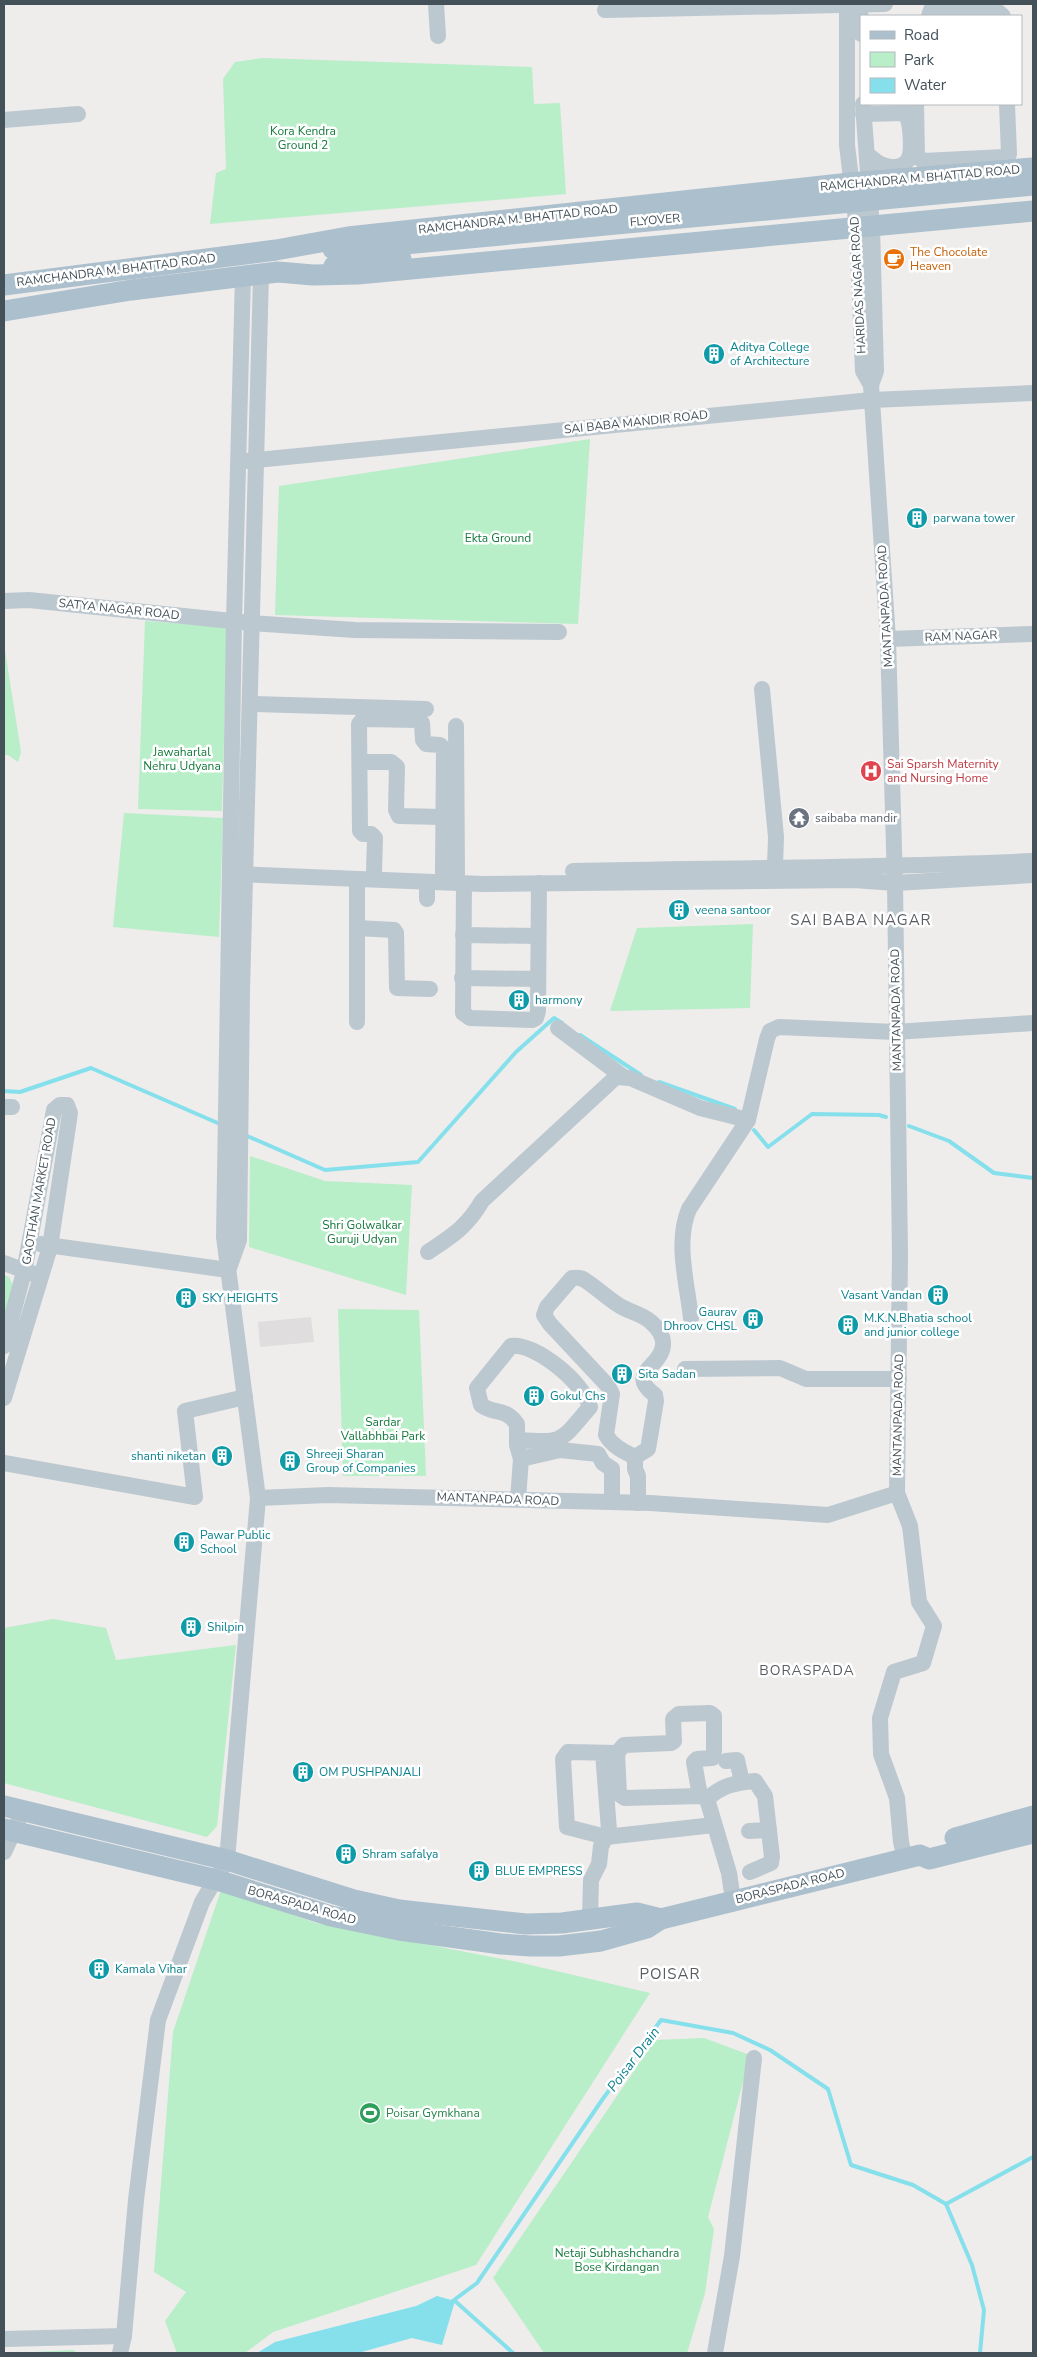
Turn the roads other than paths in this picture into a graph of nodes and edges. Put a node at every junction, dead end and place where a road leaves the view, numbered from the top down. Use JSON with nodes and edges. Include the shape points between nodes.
{"nodes":[{"id":1,"x":436,"y":4,"type":"edge"},
{"id":2,"x":847,"y":4,"type":"edge"},
{"id":3,"x":860,"y":4,"type":"edge"},
{"id":4,"x":885,"y":4,"type":"edge"},
{"id":5,"x":605,"y":10,"type":"dead end"},
{"id":6,"x":930,"y":15,"type":"edge"},
{"id":7,"x":1002,"y":15,"type":"edge"},
{"id":8,"x":438,"y":36,"type":"dead end"},
{"id":9,"x":916,"y":105,"type":"edge"},
{"id":10,"x":1007,"y":105,"type":"edge"},
{"id":11,"x":863,"y":107,"type":"edge"},
{"id":12,"x":78,"y":114,"type":"dead end"},
{"id":13,"x":4,"y":120,"type":"edge"},
{"id":14,"x":872,"y":158,"type":"dead end"},
{"id":15,"x":1033,"y":168,"type":"edge"},
{"id":16,"x":859,"y":182,"type":"junction"},
{"id":17,"x":1033,"y":185,"type":"edge"},
{"id":18,"x":1033,"y":198,"type":"edge"},
{"id":19,"x":1033,"y":211,"type":"edge"},
{"id":20,"x":864,"y":228,"type":"junction"},
{"id":21,"x":276,"y":250,"type":"junction"},
{"id":22,"x":333,"y":258,"type":"junction"},
{"id":23,"x":261,"y":274,"type":"junction"},
{"id":24,"x":4,"y":285,"type":"edge"},
{"id":25,"x":4,"y":311,"type":"edge"},
{"id":26,"x":872,"y":392,"type":"junction"},
{"id":27,"x":1033,"y":393,"type":"edge"},
{"id":28,"x":258,"y":460,"type":"junction"},
{"id":29,"x":239,"y":462,"type":"junction"},
{"id":30,"x":4,"y":601,"type":"edge"},
{"id":31,"x":234,"y":621,"type":"junction"},
{"id":32,"x":251,"y":623,"type":"junction"},
{"id":33,"x":559,"y":632,"type":"dead end"},
{"id":34,"x":1033,"y":634,"type":"edge"},
{"id":35,"x":888,"y":639,"type":"junction"},
{"id":36,"x":762,"y":689,"type":"dead end"},
{"id":37,"x":250,"y":704,"type":"junction"},
{"id":38,"x":426,"y":709,"type":"dead end"},
{"id":39,"x":456,"y":726,"type":"dead end"},
{"id":40,"x":360,"y":762,"type":"junction"},
{"id":41,"x":443,"y":818,"type":"junction"},
{"id":42,"x":1033,"y":860,"type":"edge"},
{"id":43,"x":775,"y":866,"type":"junction"},
{"id":44,"x":229,"y":869,"type":"junction"},
{"id":45,"x":246,"y":870,"type":"junction"},
{"id":46,"x":374,"y":872,"type":"junction"},
{"id":47,"x":894,"y":875,"type":"junction"},
{"id":48,"x":1033,"y":875,"type":"edge"},
{"id":49,"x":454,"y":878,"type":"junction"},
{"id":50,"x":538,"y":883,"type":"junction"},
{"id":51,"x":357,"y":884,"type":"junction"},
{"id":52,"x":357,"y":928,"type":"junction"},
{"id":53,"x":463,"y":935,"type":"junction"},
{"id":54,"x":538,"y":936,"type":"junction"},
{"id":55,"x":462,"y":978,"type":"junction"},
{"id":56,"x":538,"y":979,"type":"junction"},
{"id":57,"x":430,"y":990,"type":"dead end"},
{"id":58,"x":357,"y":1022,"type":"dead end"},
{"id":59,"x":1033,"y":1023,"type":"edge"},
{"id":60,"x":558,"y":1028,"type":"dead end"},
{"id":61,"x":895,"y":1032,"type":"junction"},
{"id":62,"x":622,"y":1076,"type":"junction"},
{"id":63,"x":233,"y":1099,"type":"junction"},
{"id":64,"x":748,"y":1120,"type":"junction"},
{"id":65,"x":30,"y":1242,"type":"junction"},
{"id":66,"x":50,"y":1246,"type":"junction"},
{"id":67,"x":428,"y":1252,"type":"dead end"},
{"id":68,"x":4,"y":1263,"type":"edge"},
{"id":69,"x":228,"y":1270,"type":"junction"},
{"id":70,"x":24,"y":1272,"type":"junction"},
{"id":71,"x":41,"y":1276,"type":"junction"},
{"id":72,"x":691,"y":1318,"type":"dead end"},
{"id":73,"x":4,"y":1346,"type":"edge"},
{"id":74,"x":685,"y":1369,"type":"dead end"},
{"id":75,"x":899,"y":1378,"type":"junction"},
{"id":76,"x":245,"y":1397,"type":"junction"},
{"id":77,"x":4,"y":1398,"type":"edge"},
{"id":78,"x":518,"y":1440,"type":"junction"},
{"id":79,"x":521,"y":1459,"type":"junction"},
{"id":80,"x":4,"y":1463,"type":"edge"},
{"id":81,"x":635,"y":1463,"type":"junction"},
{"id":82,"x":897,"y":1493,"type":"junction"},
{"id":83,"x":258,"y":1498,"type":"junction"},
{"id":84,"x":518,"y":1499,"type":"junction"},
{"id":85,"x":612,"y":1502,"type":"junction"},
{"id":86,"x":635,"y":1503,"type":"junction"},
{"id":87,"x":610,"y":1753,"type":"junction"},
{"id":88,"x":726,"y":1760,"type":"dead end"},
{"id":89,"x":742,"y":1782,"type":"junction"},
{"id":90,"x":703,"y":1797,"type":"junction"},
{"id":91,"x":14,"y":1809,"type":"edge"},
{"id":92,"x":1033,"y":1816,"type":"edge"},
{"id":93,"x":714,"y":1824,"type":"junction"},
{"id":94,"x":9,"y":1830,"type":"edge"},
{"id":95,"x":769,"y":1830,"type":"junction"},
{"id":96,"x":750,"y":1831,"type":"dead end"},
{"id":97,"x":1033,"y":1834,"type":"edge"},
{"id":98,"x":606,"y":1837,"type":"junction"},
{"id":99,"x":4,"y":1852,"type":"edge"},
{"id":100,"x":912,"y":1857,"type":"junction"},
{"id":101,"x":227,"y":1860,"type":"junction"},
{"id":102,"x":750,"y":1872,"type":"dead end"},
{"id":103,"x":217,"y":1880,"type":"junction"},
{"id":104,"x":733,"y":1900,"type":"junction"},
{"id":105,"x":661,"y":1919,"type":"junction"},
{"id":106,"x":590,"y":1920,"type":"junction"},
{"id":107,"x":520,"y":1923,"type":"junction"},
{"id":108,"x":518,"y":1946,"type":"junction"},
{"id":109,"x":754,"y":2058,"type":"dead end"},
{"id":110,"x":124,"y":2336,"type":"junction"},
{"id":111,"x":4,"y":2339,"type":"edge"},
{"id":112,"x":120,"y":2353,"type":"edge"},
{"id":113,"x":716,"y":2353,"type":"edge"}],
"edges":[{"from":1,"to":8,"type":"street"},
{"from":2,"to":3,"type":"street"},
{"from":2,"to":5,"type":"street"},
{"from":2,"to":16,"type":"street","name":"HARIDAS NAGAR ROAD","via":[[847,145]]},
{"from":3,"to":4,"type":"street"},
{"from":6,"to":7,"type":"street","via":[[932,10],[996,10]]},
{"from":9,"to":10,"type":"street","via":[[917,156],[923,161],[1004,157],[1008,154]]},
{"from":11,"to":14,"type":"street","via":[[905,113],[909,120],[908,160],[899,166],[885,166]]},
{"from":11,"to":16,"type":"street","name":"HARIDAS NAGAR ROAD"},
{"from":12,"to":13,"type":"street"},
{"from":15,"to":16,"type":"main road","name":"RAMCHANDRA M. BHATTAD ROAD"},
{"from":16,"to":20,"type":"street","name":"HARIDAS NAGAR ROAD"},
{"from":16,"to":21,"type":"main road","name":"RAMCHANDRA M. BHATTAD ROAD","via":[[348,237]]},
{"from":17,"to":22,"type":"main road","name":"FLYOVER","bridge":true,"via":[[373,247]]},
{"from":18,"to":22,"type":"main road","name":"FLYOVER","bridge":true},
{"from":19,"to":20,"type":"main road","name":"RAMCHANDRA M. BHATTAD ROAD"},
{"from":20,"to":23,"type":"main road","name":"RAMCHANDRA M. BHATTAD ROAD","via":[[358,274]]},
{"from":20,"to":26,"type":"street","name":"HARIDAS NAGAR ROAD","via":[[876,371]]},
{"from":21,"to":22,"type":"main road","name":"FLYOVER"},
{"from":21,"to":24,"type":"main road","name":"RAMCHANDRA M. BHATTAD ROAD"},
{"from":22,"to":23,"type":"main road","name":"FLYOVER"},
{"from":23,"to":25,"type":"main road","name":"RAMCHANDRA M. BHATTAD ROAD","via":[[131,290]]},
{"from":23,"to":28,"type":"street"},
{"from":23,"to":29,"type":"street"},
{"from":26,"to":27,"type":"street","name":"SAI BABA MANDIR ROAD"},
{"from":26,"to":28,"type":"street","name":"SAI BABA MANDIR ROAD"},
{"from":26,"to":35,"type":"street","name":"MANTANPADA ROAD","via":[[890,560]]},
{"from":28,"to":29,"type":"street","name":"SAI BABA MANDIR ROAD"},
{"from":28,"to":32,"type":"street"},
{"from":29,"to":31,"type":"street"},
{"from":30,"to":31,"type":"street","name":"SATYA NAGAR ROAD","via":[[29,600]]},
{"from":31,"to":32,"type":"street"},
{"from":31,"to":44,"type":"street"},
{"from":32,"to":33,"type":"street","via":[[355,630]]},
{"from":32,"to":37,"type":"street"},
{"from":34,"to":35,"type":"street","name":"RAM NAGAR"},
{"from":35,"to":47,"type":"street","name":"MANTANPADA ROAD"},
{"from":36,"to":43,"type":"street","via":[[776,836]]},
{"from":37,"to":38,"type":"street"},
{"from":37,"to":45,"type":"street"},
{"from":39,"to":49,"type":"street"},
{"from":40,"to":41,"type":"street","via":[[391,762],[397,767],[396,810],[399,816]]},
{"from":40,"to":41,"type":"street","via":[[359,724],[363,719],[418,720],[422,723],[426,744],[440,745],[444,749]]},
{"from":40,"to":46,"type":"street","via":[[360,831],[375,838]]},
{"from":41,"to":49,"type":"street"},
{"from":42,"to":47,"type":"street"},
{"from":43,"to":47,"type":"street"},
{"from":43,"to":49,"type":"street"},
{"from":44,"to":45,"type":"street"},
{"from":44,"to":63,"type":"street"},
{"from":45,"to":46,"type":"street"},
{"from":45,"to":51,"type":"street"},
{"from":45,"to":63,"type":"street"},
{"from":46,"to":49,"type":"street"},
{"from":47,"to":48,"type":"street"},
{"from":47,"to":50,"type":"street","via":[[854,880]]},
{"from":47,"to":61,"type":"street","name":"MANTANPADA ROAD"},
{"from":49,"to":50,"type":"street"},
{"from":49,"to":51,"type":"street","via":[[427,890]]},
{"from":49,"to":53,"type":"street"},
{"from":50,"to":54,"type":"street"},
{"from":51,"to":52,"type":"street"},
{"from":52,"to":57,"type":"street","via":[[394,930],[397,988]]},
{"from":52,"to":58,"type":"street"},
{"from":53,"to":54,"type":"street"},
{"from":53,"to":55,"type":"street"},
{"from":54,"to":56,"type":"street"},
{"from":55,"to":56,"type":"street"},
{"from":55,"to":56,"type":"street","via":[[462,1008],[470,1018],[532,1020],[538,1011]]},
{"from":59,"to":61,"type":"street"},
{"from":60,"to":62,"type":"street"},
{"from":61,"to":64,"type":"street","via":[[779,1027],[770,1031]]},
{"from":61,"to":75,"type":"street","name":"MANTANPADA ROAD"},
{"from":62,"to":64,"type":"street","via":[[700,1108]]},
{"from":62,"to":67,"type":"street","via":[[608,1083],[482,1201],[460,1231]]},
{"from":63,"to":69,"type":"street","via":[[224,1237]]},
{"from":64,"to":72,"type":"street","via":[[683,1223]]},
{"from":65,"to":66,"type":"street"},
{"from":65,"to":66,"type":"street","name":"GAOTHAN MARKET ROAD","via":[[54,1110],[60,1105],[67,1105],[70,1114]]},
{"from":65,"to":70,"type":"street","name":"GAOTHAN MARKET ROAD"},
{"from":66,"to":69,"type":"street"},
{"from":66,"to":71,"type":"street","name":"GAOTHAN MARKET ROAD"},
{"from":68,"to":70,"type":"street"},
{"from":69,"to":76,"type":"street"},
{"from":70,"to":71,"type":"street"},
{"from":70,"to":73,"type":"street","name":"GAOTHAN MARKET ROAD"},
{"from":71,"to":77,"type":"street","name":"GAOTHAN MARKET ROAD"},
{"from":74,"to":75,"type":"street","via":[[780,1368],[806,1378]]},
{"from":75,"to":82,"type":"street","name":"MANTANPADA ROAD"},
{"from":76,"to":80,"type":"street","via":[[185,1411],[195,1496]]},
{"from":76,"to":83,"type":"street"},
{"from":78,"to":78,"type":"street","via":[[519,1428],[513,1417],[481,1405],[477,1388],[510,1346],[519,1345],[540,1354],[569,1377],[588,1398],[590,1407],[558,1441]]},
{"from":78,"to":79,"type":"street"},
{"from":79,"to":84,"type":"street"},
{"from":79,"to":85,"type":"street","via":[[560,1450],[598,1454],[603,1464],[610,1465],[612,1469]]},
{"from":81,"to":81,"type":"street","via":[[648,1449],[656,1401],[655,1395],[643,1382],[644,1374],[659,1357],[663,1344],[659,1330],[649,1320],[621,1306],[580,1278],[572,1278],[544,1315],[608,1386],[612,1394],[606,1435]]},
{"from":81,"to":86,"type":"street","via":[[632,1475]]},
{"from":82,"to":86,"type":"street","name":"MANTANPADA ROAD","via":[[828,1514]]},
{"from":82,"to":100,"type":"street","via":[[910,1526],[919,1602],[934,1626],[923,1663],[894,1672],[880,1718],[881,1754],[897,1798],[901,1842]]},
{"from":83,"to":84,"type":"street","name":"MANTANPADA ROAD"},
{"from":83,"to":101,"type":"street"},
{"from":84,"to":85,"type":"street","name":"MANTANPADA ROAD"},
{"from":85,"to":86,"type":"street","name":"MANTANPADA ROAD"},
{"from":87,"to":90,"type":"street","via":[[620,1794],[625,1798]]},
{"from":87,"to":90,"type":"street","via":[[624,1745],[671,1743],[674,1741],[673,1719],[679,1714],[710,1713],[714,1716],[712,1758],[694,1762]]},
{"from":87,"to":98,"type":"street","via":[[609,1830]]},
{"from":87,"to":98,"type":"street","via":[[568,1752],[563,1760],[567,1827]]},
{"from":88,"to":89,"type":"street","via":[[737,1760]]},
{"from":89,"to":90,"type":"street","via":[[720,1787]]},
{"from":89,"to":95,"type":"street","via":[[755,1781],[761,1787]]},
{"from":90,"to":93,"type":"street"},
{"from":91,"to":94,"type":"street"},
{"from":91,"to":101,"type":"main road","name":"BORASPADA ROAD"},
{"from":92,"to":100,"type":"main road","name":"BORASPADA ROAD","via":[[927,1846]]},
{"from":93,"to":98,"type":"street"},
{"from":93,"to":104,"type":"street"},
{"from":94,"to":99,"type":"street"},
{"from":94,"to":103,"type":"main road","name":"BORASPADA ROAD"},
{"from":95,"to":96,"type":"street"},
{"from":95,"to":102,"type":"street","via":[[771,1863]]},
{"from":97,"to":100,"type":"main road","name":"BORASPADA ROAD","via":[[929,1859]]},
{"from":98,"to":106,"type":"street","via":[[591,1880]]},
{"from":100,"to":104,"type":"main road","name":"BORASPADA ROAD"},
{"from":101,"to":103,"type":"street"},
{"from":101,"to":107,"type":"main road","name":"BORASPADA ROAD","via":[[354,1900],[399,1910]]},
{"from":103,"to":108,"type":"main road","name":"BORASPADA ROAD","via":[[341,1918],[400,1930]]},
{"from":103,"to":110,"type":"street","via":[[202,1902],[158,2020],[136,2200]]},
{"from":104,"to":105,"type":"main road","name":"BORASPADA ROAD"},
{"from":105,"to":106,"type":"main road","name":"BORASPADA ROAD","via":[[637,1913]]},
{"from":105,"to":108,"type":"main road","name":"BORASPADA ROAD","via":[[647,1928],[601,1941]]},
{"from":106,"to":107,"type":"main road","name":"BORASPADA ROAD"},
{"from":107,"to":108,"type":"main road"},
{"from":109,"to":113,"type":"street","via":[[733,2247]]},
{"from":110,"to":111,"type":"street"},
{"from":110,"to":112,"type":"street"}]}
